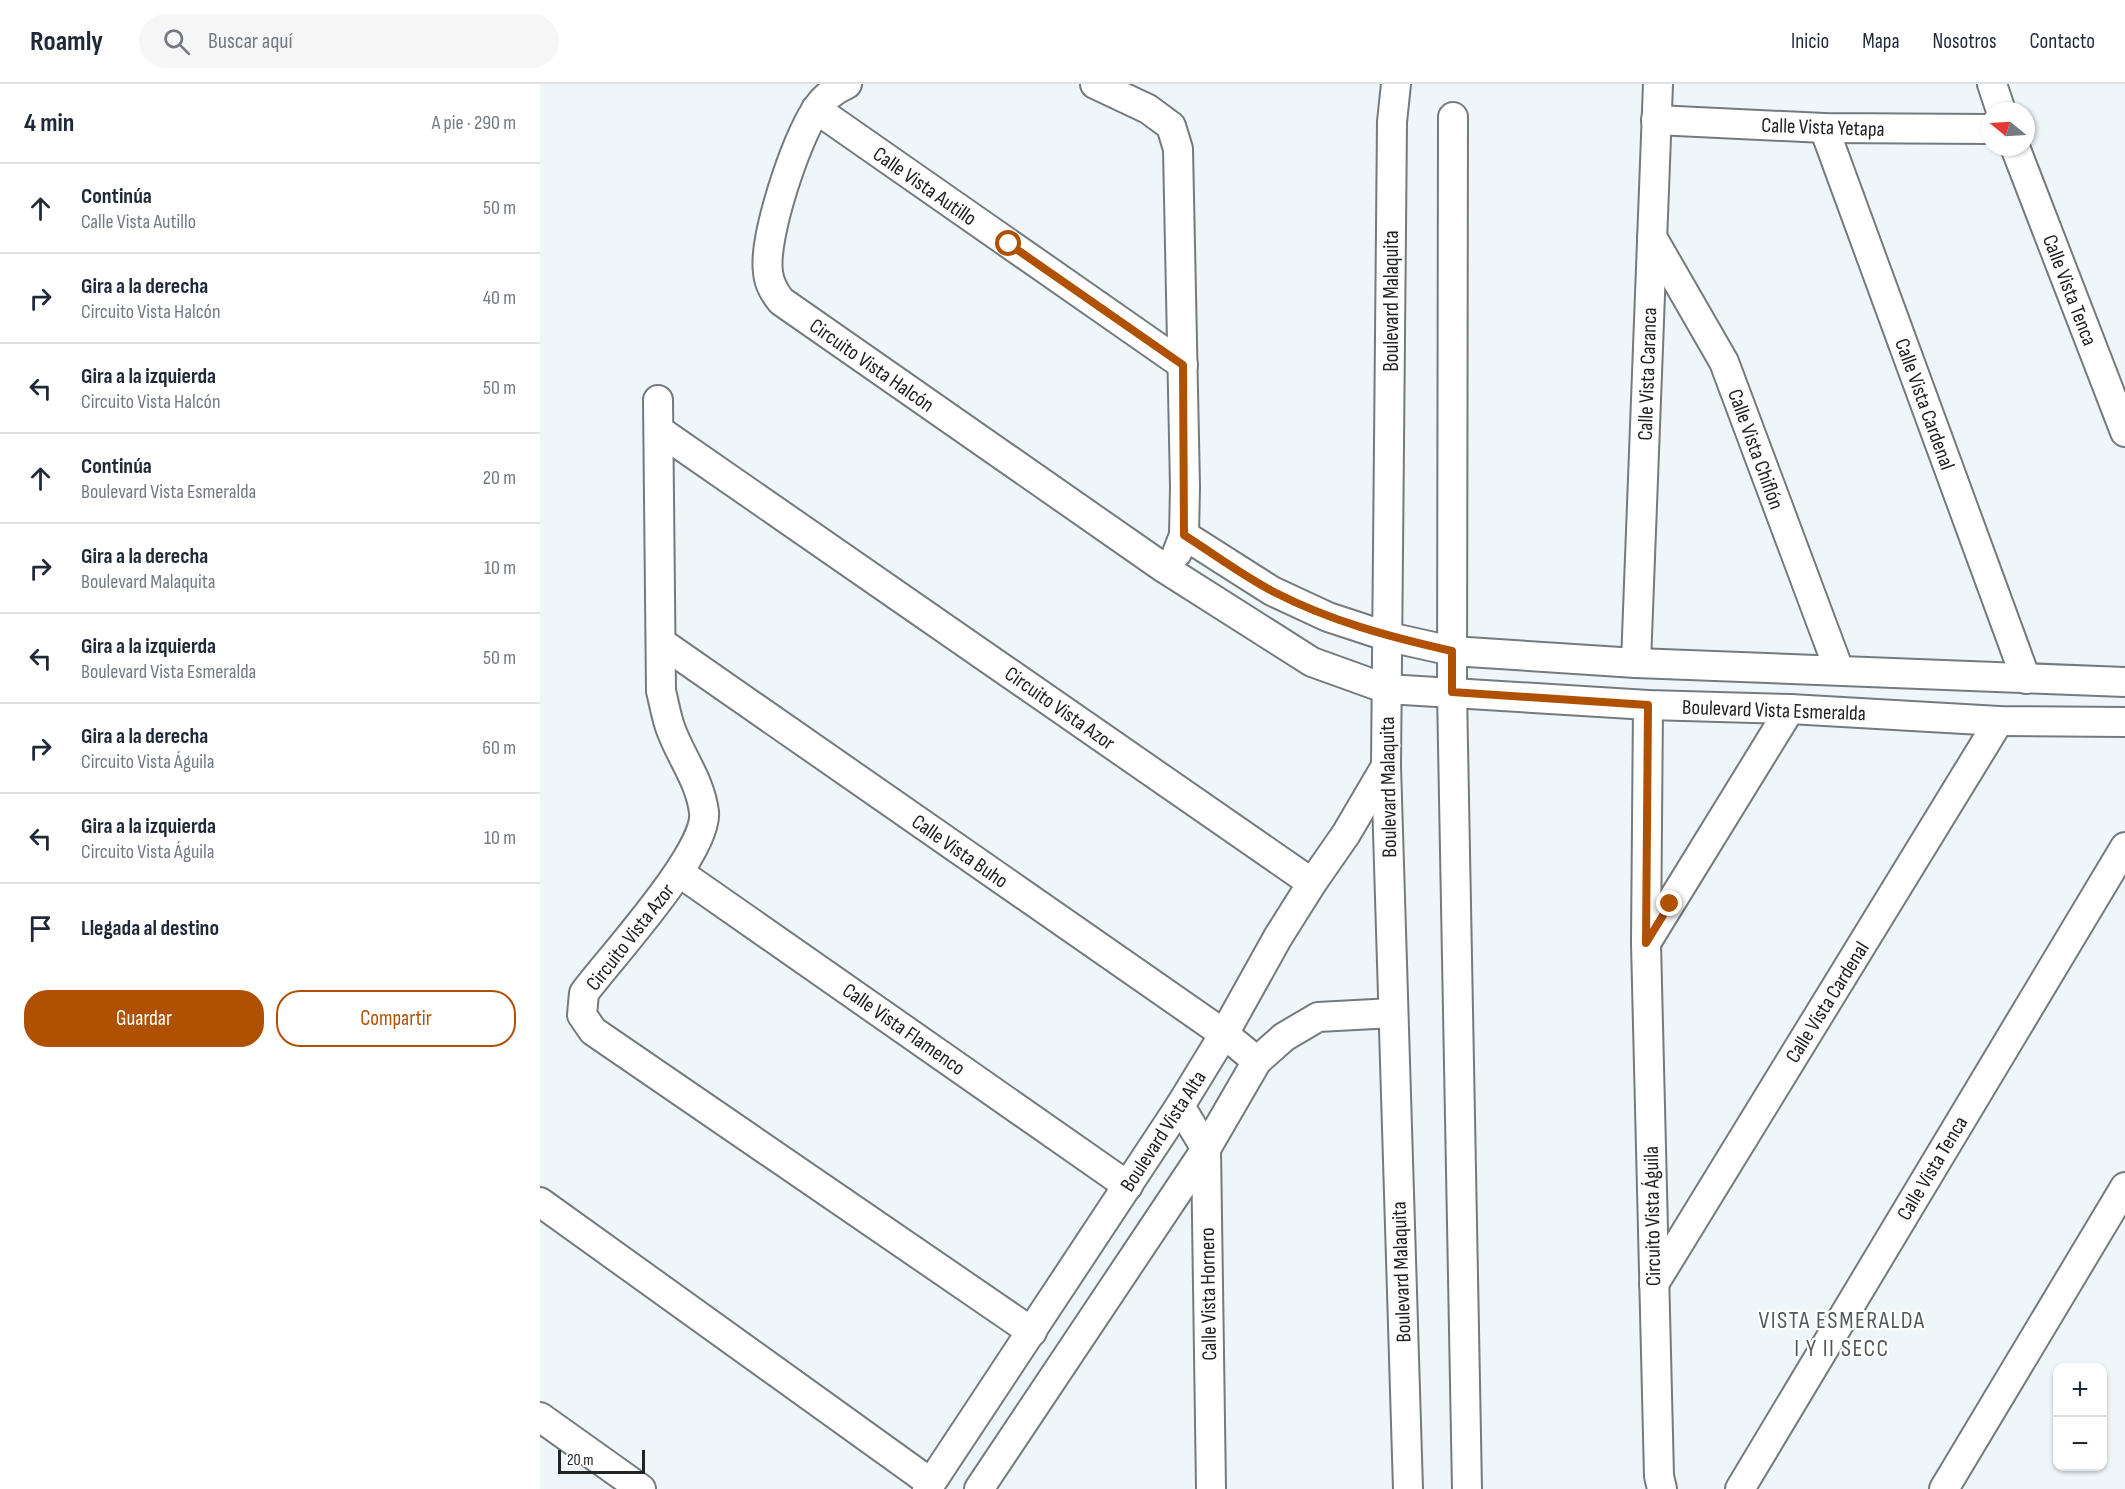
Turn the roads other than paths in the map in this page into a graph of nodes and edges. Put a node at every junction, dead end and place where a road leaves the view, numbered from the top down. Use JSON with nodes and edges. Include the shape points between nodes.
{"nodes":[{"id":1,"x":847,"y":84,"type":"edge"},
{"id":2,"x":1095,"y":84,"type":"edge"},
{"id":3,"x":1396,"y":84,"type":"edge"},
{"id":4,"x":1658,"y":84,"type":"edge"},
{"id":5,"x":1992,"y":84,"type":"edge"},
{"id":6,"x":1998,"y":102,"type":"edge"},
{"id":7,"x":816,"y":109,"type":"junction"},
{"id":8,"x":1454,"y":117,"type":"dead end"},
{"id":9,"x":1656,"y":120,"type":"junction"},
{"id":10,"x":1824,"y":128,"type":"junction"},
{"id":11,"x":1981,"y":129,"type":"edge"},
{"id":12,"x":2018,"y":156,"type":"edge"},
{"id":13,"x":1652,"y":237,"type":"junction"},
{"id":14,"x":1183,"y":365,"type":"junction"},
{"id":15,"x":658,"y":400,"type":"dead end"},
{"id":16,"x":660,"y":430,"type":"junction"},
{"id":17,"x":2125,"y":432,"type":"edge"},
{"id":18,"x":1184,"y":535,"type":"junction"},
{"id":19,"x":1164,"y":568,"type":"junction"},
{"id":20,"x":1389,"y":637,"type":"junction"},
{"id":21,"x":662,"y":643,"type":"junction"},
{"id":22,"x":1452,"y":651,"type":"junction"},
{"id":23,"x":1636,"y":663,"type":"junction"},
{"id":24,"x":1839,"y":670,"type":"junction"},
{"id":25,"x":2026,"y":679,"type":"junction"},
{"id":26,"x":2125,"y":682,"type":"edge"},
{"id":27,"x":1387,"y":689,"type":"junction"},
{"id":28,"x":1452,"y":692,"type":"junction"},
{"id":29,"x":1648,"y":705,"type":"junction"},
{"id":30,"x":1790,"y":709,"type":"junction"},
{"id":31,"x":2000,"y":721,"type":"junction"},
{"id":32,"x":2125,"y":722,"type":"edge"},
{"id":33,"x":1386,"y":766,"type":"junction"},
{"id":34,"x":2125,"y":847,"type":"edge"},
{"id":35,"x":680,"y":873,"type":"junction"},
{"id":36,"x":1312,"y":884,"type":"junction"},
{"id":37,"x":1646,"y":943,"type":"junction"},
{"id":38,"x":1393,"y":1013,"type":"junction"},
{"id":39,"x":1224,"y":1034,"type":"junction"},
{"id":40,"x":1257,"y":1061,"type":"junction"},
{"id":41,"x":1180,"y":1106,"type":"junction"},
{"id":42,"x":1206,"y":1149,"type":"junction"},
{"id":43,"x":1128,"y":1186,"type":"junction"},
{"id":44,"x":2125,"y":1187,"type":"edge"},
{"id":45,"x":540,"y":1202,"type":"edge"},
{"id":46,"x":1654,"y":1284,"type":"junction"},
{"id":47,"x":1032,"y":1332,"type":"junction"},
{"id":48,"x":540,"y":1418,"type":"edge"},
{"id":49,"x":929,"y":1486,"type":"edge"},
{"id":50,"x":641,"y":1489,"type":"edge"},
{"id":51,"x":979,"y":1489,"type":"edge"},
{"id":52,"x":1211,"y":1489,"type":"edge"},
{"id":53,"x":1408,"y":1489,"type":"edge"},
{"id":54,"x":1467,"y":1489,"type":"edge"},
{"id":55,"x":1662,"y":1489,"type":"edge"},
{"id":56,"x":1740,"y":1489,"type":"edge"},
{"id":57,"x":1944,"y":1489,"type":"edge"}],
"edges":[{"from":1,"to":7,"type":"street","name":"Circuito Vista Halcón","via":[[834,90]]},
{"from":2,"to":14,"type":"street","via":[[1148,109],[1171,126],[1178,149]]},
{"from":3,"to":20,"type":"street","name":"Boulevard Malaquita","via":[[1392,122]]},
{"from":4,"to":9,"type":"street","name":"Calle Vista Caranca"},
{"from":5,"to":6,"type":"street"},
{"from":7,"to":14,"type":"street","name":"Calle Vista Autillo"},
{"from":7,"to":19,"type":"street","name":"Circuito Vista Halcón","via":[[798,143],[771,236],[767,270],[772,289],[781,301]]},
{"from":8,"to":22,"type":"street"},
{"from":9,"to":10,"type":"street","name":"Calle Vista Yetapa"},
{"from":9,"to":13,"type":"street","name":"Calle Vista Caranca"},
{"from":10,"to":11,"type":"street","name":"Calle Vista Yetapa"},
{"from":10,"to":25,"type":"street","name":"Calle Vista Cardenal"},
{"from":12,"to":17,"type":"street","name":"Calle Vista Tenca"},
{"from":13,"to":23,"type":"street","name":"Calle Vista Caranca"},
{"from":13,"to":24,"type":"street","name":"Calle Vista Chiflón","via":[[1724,362]]},
{"from":14,"to":18,"type":"street"},
{"from":15,"to":16,"type":"street","name":"Circuito Vista Azor"},
{"from":16,"to":21,"type":"street","name":"Circuito Vista Azor"},
{"from":16,"to":36,"type":"street","name":"Circuito Vista Azor"},
{"from":18,"to":19,"type":"street","via":[[1176,554]]},
{"from":18,"to":20,"type":"street","via":[[1272,591],[1328,617]]},
{"from":19,"to":27,"type":"street","name":"Circuito Vista Halcón","via":[[1312,662]]},
{"from":20,"to":22,"type":"street","name":"Boulevard Vista Esmeralda"},
{"from":20,"to":27,"type":"street","name":"Boulevard Malaquita"},
{"from":21,"to":35,"type":"street","name":"Circuito Vista Azor","via":[[661,691],[670,728],[699,787],[705,814],[700,834]]},
{"from":21,"to":39,"type":"street","name":"Calle Vista Buho"},
{"from":22,"to":23,"type":"street","name":"Boulevard Vista Esmeralda"},
{"from":22,"to":28,"type":"street"},
{"from":23,"to":24,"type":"street","name":"Boulevard Vista Esmeralda"},
{"from":24,"to":25,"type":"street","name":"Boulevard Vista Esmeralda"},
{"from":25,"to":26,"type":"street","name":"Boulevard Vista Esmeralda"},
{"from":27,"to":28,"type":"street","name":"Boulevard Vista Esmeralda"},
{"from":27,"to":33,"type":"street","name":"Boulevard Malaquita"},
{"from":28,"to":29,"type":"street","name":"Boulevard Vista Esmeralda"},
{"from":28,"to":54,"type":"street"},
{"from":29,"to":30,"type":"street","name":"Boulevard Vista Esmeralda"},
{"from":29,"to":37,"type":"street","name":"Circuito Vista Águila"},
{"from":30,"to":31,"type":"street","name":"Boulevard Vista Esmeralda"},
{"from":30,"to":37,"type":"street"},
{"from":31,"to":32,"type":"street","name":"Boulevard Vista Esmeralda"},
{"from":31,"to":46,"type":"street","name":"Calle Vista Cardenal"},
{"from":33,"to":36,"type":"street","name":"Boulevard Vista Alta"},
{"from":33,"to":38,"type":"street","name":"Boulevard Malaquita"},
{"from":34,"to":56,"type":"street","name":"Calle Vista Tenca"},
{"from":35,"to":43,"type":"street","name":"Calle Vista Flamenco"},
{"from":35,"to":47,"type":"street","name":"Circuito Vista Azor","via":[[584,993],[582,1015],[593,1031]]},
{"from":36,"to":39,"type":"street","name":"Boulevard Vista Alta"},
{"from":37,"to":46,"type":"street","name":"Circuito Vista Águila"},
{"from":38,"to":40,"type":"street","name":"Boulevard Vista Alta","via":[[1318,1017],[1284,1036]]},
{"from":38,"to":53,"type":"street","name":"Boulevard Malaquita"},
{"from":39,"to":40,"type":"street","name":"Calle Vista Buho"},
{"from":39,"to":41,"type":"street","name":"Boulevard Vista Alta"},
{"from":40,"to":42,"type":"street","name":"Boulevard Vista Alta"},
{"from":41,"to":42,"type":"street"},
{"from":41,"to":43,"type":"street","name":"Boulevard Vista Alta"},
{"from":42,"to":51,"type":"street","name":"Boulevard Vista Alta"},
{"from":42,"to":52,"type":"street","name":"Calle Vista Hornero"},
{"from":43,"to":47,"type":"street","name":"Boulevard Vista Alta"},
{"from":44,"to":57,"type":"street"},
{"from":45,"to":49,"type":"street"},
{"from":46,"to":55,"type":"street","name":"Circuito Vista Águila"},
{"from":47,"to":49,"type":"street","name":"Boulevard Vista Alta"},
{"from":48,"to":50,"type":"street"}]}
